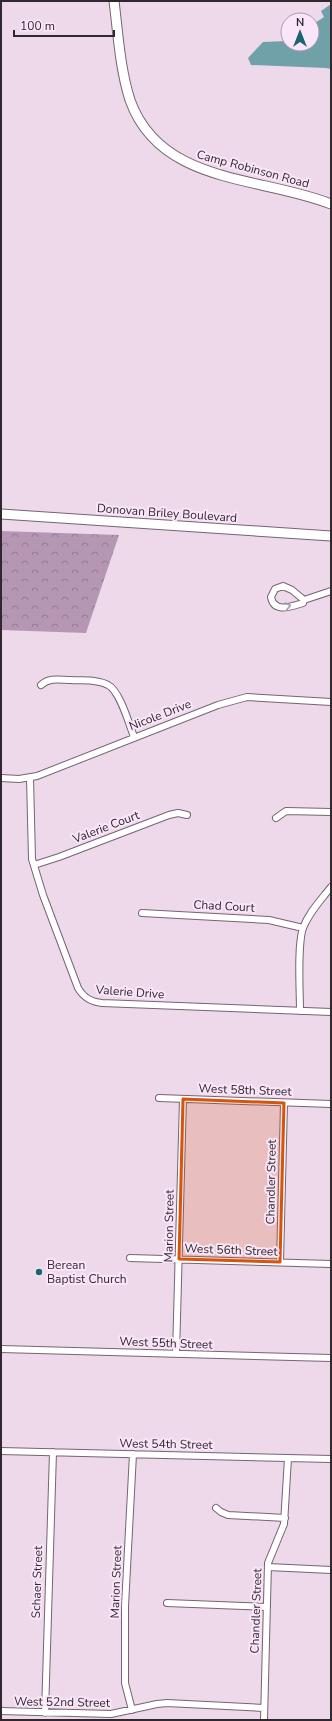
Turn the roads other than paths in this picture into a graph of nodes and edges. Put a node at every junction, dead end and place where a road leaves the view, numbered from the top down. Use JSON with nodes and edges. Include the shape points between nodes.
{"nodes":[{"id":1,"x":114,"y":1,"type":"edge"},
{"id":2,"x":331,"y":204,"type":"edge"},
{"id":3,"x":1,"y":514,"type":"edge"},
{"id":4,"x":331,"y":536,"type":"edge"},
{"id":5,"x":331,"y":591,"type":"edge"},
{"id":6,"x":304,"y":600,"type":"junction"},
{"id":7,"x":41,"y":685,"type":"dead end"},
{"id":8,"x":331,"y":702,"type":"edge"},
{"id":9,"x":134,"y":737,"type":"junction"},
{"id":10,"x":1,"y":778,"type":"edge"},
{"id":11,"x":30,"y":778,"type":"junction"},
{"id":12,"x":331,"y":812,"type":"edge"},
{"id":13,"x":188,"y":815,"type":"dead end"},
{"id":14,"x":276,"y":818,"type":"dead end"},
{"id":15,"x":34,"y":865,"type":"junction"},
{"id":16,"x":331,"y":887,"type":"edge"},
{"id":17,"x":142,"y":913,"type":"dead end"},
{"id":18,"x":303,"y":928,"type":"junction"},
{"id":19,"x":300,"y":1011,"type":"junction"},
{"id":20,"x":331,"y":1012,"type":"edge"},
{"id":21,"x":159,"y":1098,"type":"dead end"},
{"id":22,"x":183,"y":1099,"type":"junction"},
{"id":23,"x":284,"y":1103,"type":"junction"},
{"id":24,"x":331,"y":1104,"type":"edge"},
{"id":25,"x":130,"y":1258,"type":"dead end"},
{"id":26,"x":179,"y":1259,"type":"junction"},
{"id":27,"x":280,"y":1262,"type":"junction"},
{"id":28,"x":331,"y":1264,"type":"edge"},
{"id":29,"x":1,"y":1348,"type":"edge"},
{"id":30,"x":176,"y":1354,"type":"junction"},
{"id":31,"x":331,"y":1358,"type":"edge"},
{"id":32,"x":1,"y":1451,"type":"edge"},
{"id":33,"x":53,"y":1452,"type":"junction"},
{"id":34,"x":133,"y":1454,"type":"junction"},
{"id":35,"x":288,"y":1458,"type":"junction"},
{"id":36,"x":331,"y":1459,"type":"edge"},
{"id":37,"x":216,"y":1508,"type":"dead end"},
{"id":38,"x":285,"y":1518,"type":"junction"},
{"id":39,"x":268,"y":1567,"type":"junction"},
{"id":40,"x":331,"y":1570,"type":"edge"},
{"id":41,"x":167,"y":1603,"type":"dead end"},
{"id":42,"x":267,"y":1607,"type":"junction"},
{"id":43,"x":264,"y":1708,"type":"junction"},
{"id":44,"x":132,"y":1710,"type":"junction"},
{"id":45,"x":1,"y":1711,"type":"edge"},
{"id":46,"x":44,"y":1713,"type":"junction"},
{"id":47,"x":264,"y":1720,"type":"edge"}],
"edges":[{"from":1,"to":2,"type":"street","name":"Camp Robinson Road","via":[[128,93],[140,120],[152,138],[175,156],[198,168]]},
{"from":3,"to":4,"type":"street","name":"Donovan Briley Boulevard"},
{"from":5,"to":6,"type":"street"},
{"from":6,"to":6,"type":"street","one_way":true,"via":[[283,586],[275,589],[271,597],[276,606],[284,608],[303,603]]},
{"from":7,"to":9,"type":"street","via":[[54,679],[108,684],[119,700]]},
{"from":8,"to":9,"type":"street","name":"Nicole Drive","via":[[263,697],[240,698]]},
{"from":9,"to":11,"type":"street","name":"Nicole Drive"},
{"from":10,"to":11,"type":"street","name":"Nicole Drive"},
{"from":11,"to":15,"type":"street","name":"Valerie Drive","via":[[31,846]]},
{"from":12,"to":14,"type":"street","via":[[286,811]]},
{"from":13,"to":15,"type":"street","name":"Valerie Court","via":[[169,815]]},
{"from":15,"to":19,"type":"street","name":"Valerie Drive","via":[[78,988],[90,1001]]},
{"from":16,"to":18,"type":"street","via":[[315,906]]},
{"from":17,"to":18,"type":"street","name":"Chad Court","via":[[270,920]]},
{"from":18,"to":19,"type":"street","via":[[300,955]]},
{"from":19,"to":20,"type":"street","name":"Valerie Drive"},
{"from":21,"to":22,"type":"street","name":"West 58th Street"},
{"from":22,"to":23,"type":"street","name":"West 58th Street"},
{"from":22,"to":26,"type":"street","name":"Marion Street"},
{"from":23,"to":24,"type":"street","name":"West 58th Street"},
{"from":23,"to":27,"type":"street","name":"Chandler Street"},
{"from":25,"to":26,"type":"street","name":"West 56th Street"},
{"from":26,"to":27,"type":"street","name":"West 56th Street"},
{"from":26,"to":30,"type":"street","name":"Marion Street"},
{"from":27,"to":28,"type":"street","name":"West 56th Street"},
{"from":29,"to":30,"type":"street","name":"West 55th Street"},
{"from":30,"to":31,"type":"street","name":"West 55th Street"},
{"from":32,"to":33,"type":"street","name":"West 54th Street"},
{"from":33,"to":34,"type":"street","name":"West 54th Street"},
{"from":33,"to":46,"type":"street","name":"Schaer Street"},
{"from":34,"to":35,"type":"street","name":"West 54th Street"},
{"from":34,"to":44,"type":"street","name":"Marion Street","via":[[125,1606],[125,1683]]},
{"from":35,"to":36,"type":"street","name":"West 54th Street"},
{"from":35,"to":38,"type":"street","name":"Chandler Street"},
{"from":37,"to":38,"type":"street","via":[[228,1516]]},
{"from":38,"to":39,"type":"street","name":"Chandler Street","via":[[283,1530]]},
{"from":39,"to":40,"type":"street"},
{"from":39,"to":42,"type":"street","name":"Chandler Street"},
{"from":41,"to":42,"type":"street"},
{"from":42,"to":43,"type":"street","name":"Chandler Street"},
{"from":43,"to":44,"type":"street","name":"West 52nd Street","via":[[167,1703]]},
{"from":43,"to":47,"type":"street","name":"Chandler Street"},
{"from":44,"to":46,"type":"street","name":"West 52nd Street","via":[[110,1714]]},
{"from":45,"to":46,"type":"street","name":"West 52nd Street"}]}
